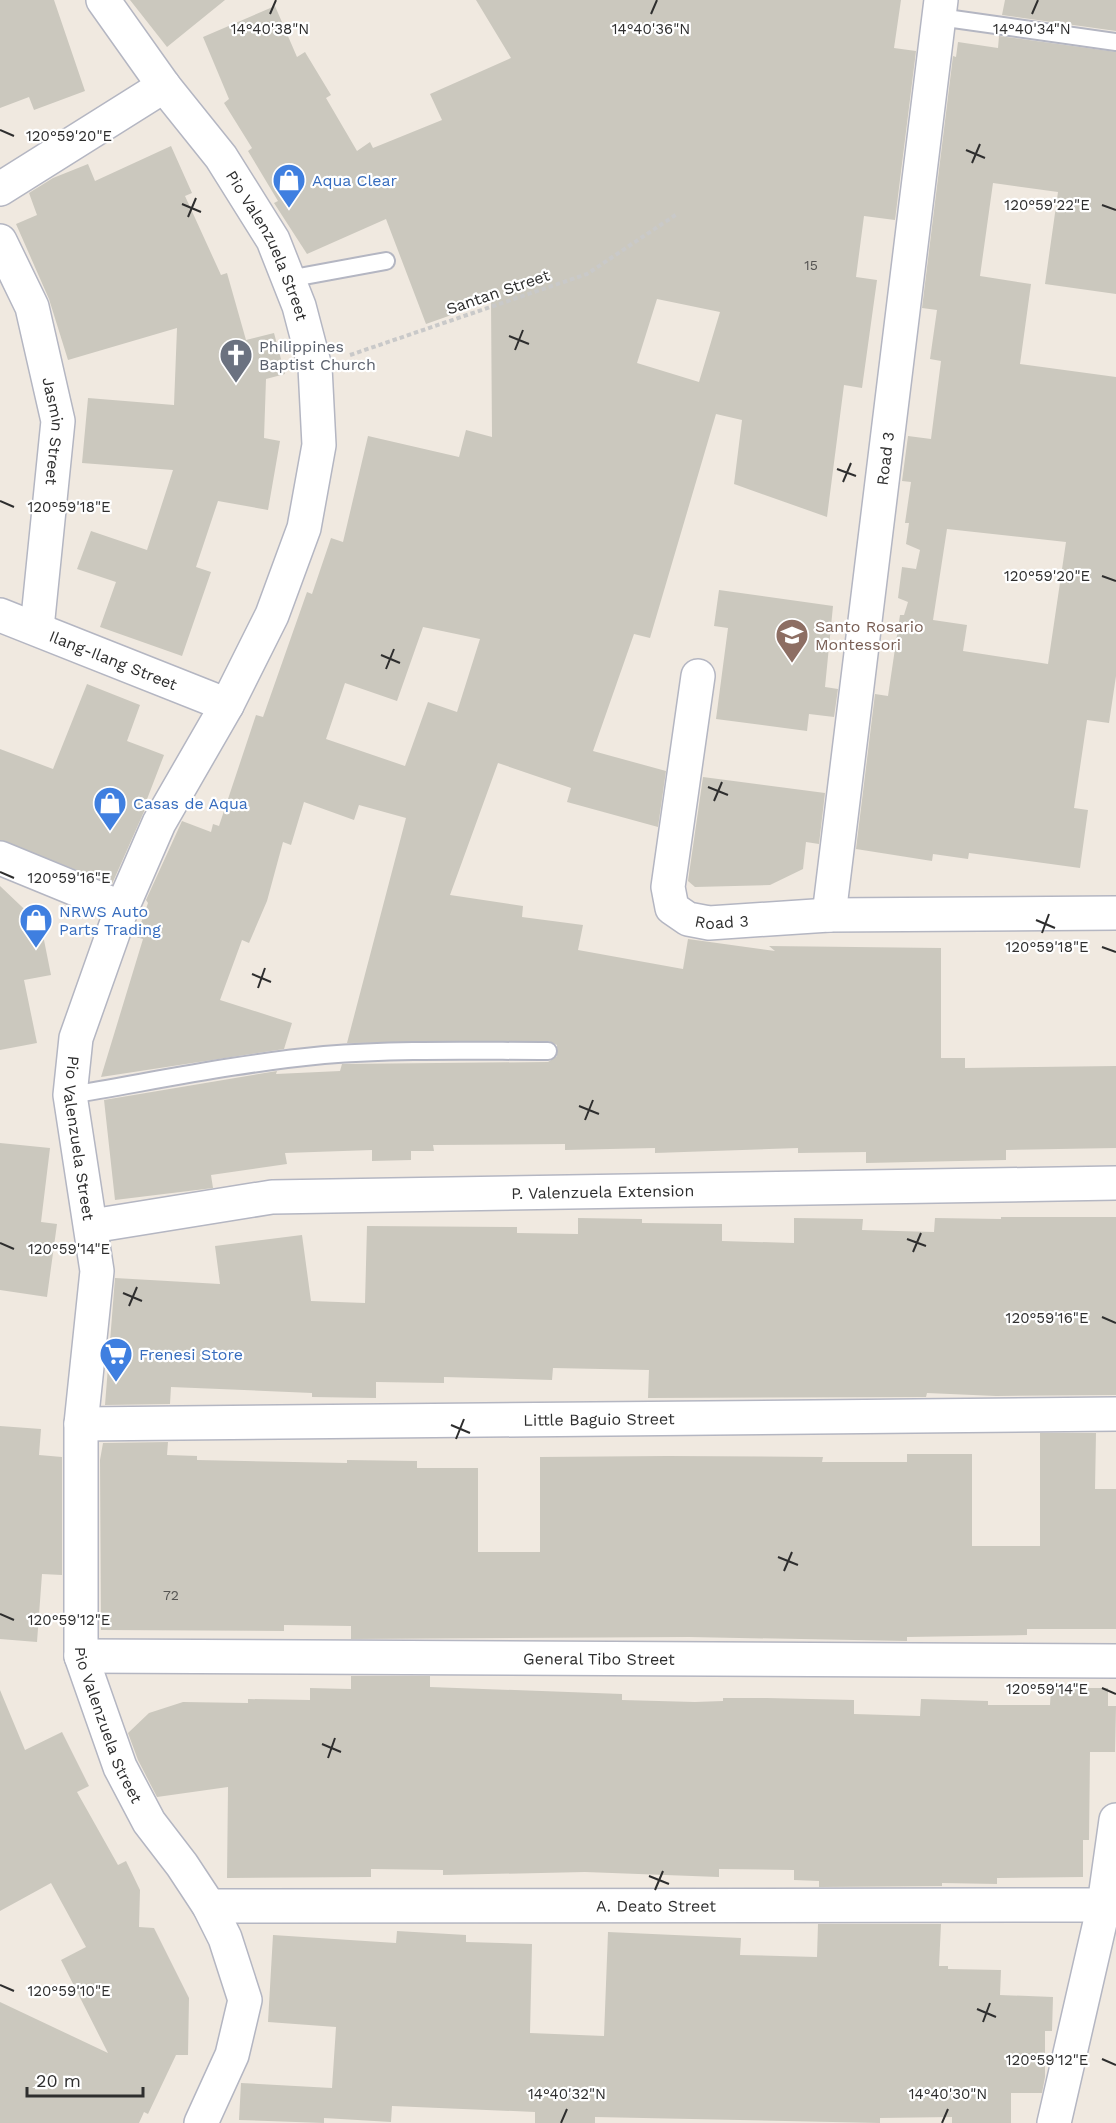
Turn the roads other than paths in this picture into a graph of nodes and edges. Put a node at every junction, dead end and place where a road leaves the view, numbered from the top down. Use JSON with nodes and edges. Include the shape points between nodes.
{"nodes":[{"id":1,"x":103,"y":0,"type":"edge"},
{"id":2,"x":940,"y":9,"type":"edge"},
{"id":3,"x":1116,"y":42,"type":"edge"},
{"id":4,"x":164,"y":86,"type":"junction"},
{"id":5,"x":0,"y":189,"type":"edge"},
{"id":6,"x":0,"y":241,"type":"edge"},
{"id":7,"x":386,"y":261,"type":"dead end"},
{"id":8,"x":288,"y":279,"type":"junction"},
{"id":9,"x":0,"y":615,"type":"edge"},
{"id":10,"x":37,"y":628,"type":"junction"},
{"id":11,"x":698,"y":676,"type":"dead end"},
{"id":12,"x":227,"y":705,"type":"junction"},
{"id":13,"x":0,"y":858,"type":"edge"},
{"id":14,"x":122,"y":908,"type":"junction"},
{"id":15,"x":1116,"y":913,"type":"edge"},
{"id":16,"x":829,"y":915,"type":"junction"},
{"id":17,"x":548,"y":1051,"type":"dead end"},
{"id":18,"x":70,"y":1095,"type":"junction"},
{"id":19,"x":1116,"y":1182,"type":"edge"},
{"id":20,"x":92,"y":1226,"type":"junction"},
{"id":21,"x":1116,"y":1414,"type":"edge"},
{"id":22,"x":81,"y":1424,"type":"junction"},
{"id":23,"x":81,"y":1656,"type":"junction"},
{"id":24,"x":1116,"y":1662,"type":"edge"},
{"id":25,"x":1116,"y":1820,"type":"edge"},
{"id":26,"x":1104,"y":1905,"type":"junction"},
{"id":27,"x":208,"y":1906,"type":"junction"},
{"id":28,"x":201,"y":2123,"type":"edge"},
{"id":29,"x":1054,"y":2123,"type":"edge"}],
"edges":[{"from":1,"to":4,"type":"street","name":"Pio Valenzuela Street"},
{"from":2,"to":3,"type":"lane"},
{"from":2,"to":16,"type":"street","name":"Road 3"},
{"from":4,"to":5,"type":"street"},
{"from":4,"to":8,"type":"street","name":"Pio Valenzuela Street","via":[[221,158],[273,240]]},
{"from":6,"to":10,"type":"street","name":"Jasmin Street","via":[[32,307],[58,421]]},
{"from":7,"to":8,"type":"lane"},
{"from":8,"to":12,"type":"street","name":"Pio Valenzuela Street","via":[[315,367],[319,445],[304,528],[272,615]]},
{"from":9,"to":10,"type":"street","name":"Ilang-Ilang Street"},
{"from":10,"to":12,"type":"street","name":"Ilang-Ilang Street"},
{"from":11,"to":16,"type":"street","name":"Road 3","via":[[668,887],[672,908],[687,920],[709,923]]},
{"from":12,"to":14,"type":"street","name":"Pio Valenzuela Street","via":[[159,823]]},
{"from":13,"to":14,"type":"street"},
{"from":14,"to":18,"type":"street","name":"Pio Valenzuela Street","via":[[76,1038]]},
{"from":15,"to":16,"type":"street","name":"Road 3"},
{"from":17,"to":18,"type":"lane","via":[[324,1055]]},
{"from":18,"to":20,"type":"street","name":"Pio Valenzuela Street"},
{"from":19,"to":20,"type":"street","name":"P. Valenzuela Extension","via":[[272,1197]]},
{"from":20,"to":22,"type":"street","name":"Pio Valenzuela Street","via":[[97,1271]]},
{"from":21,"to":22,"type":"street","name":"Little Baguio Street"},
{"from":22,"to":23,"type":"street","name":"Pio Valenzuela Street"},
{"from":23,"to":24,"type":"street","name":"General Tibo Street"},
{"from":23,"to":27,"type":"street","name":"Pio Valenzuela Street","via":[[120,1767],[149,1822]]},
{"from":25,"to":26,"type":"street"},
{"from":26,"to":27,"type":"street","name":"A. Deato Street"},
{"from":26,"to":29,"type":"street"},
{"from":27,"to":28,"type":"street","name":"Pio Valenzuela Street","via":[[225,1938],[245,2000],[232,2055]]}]}
